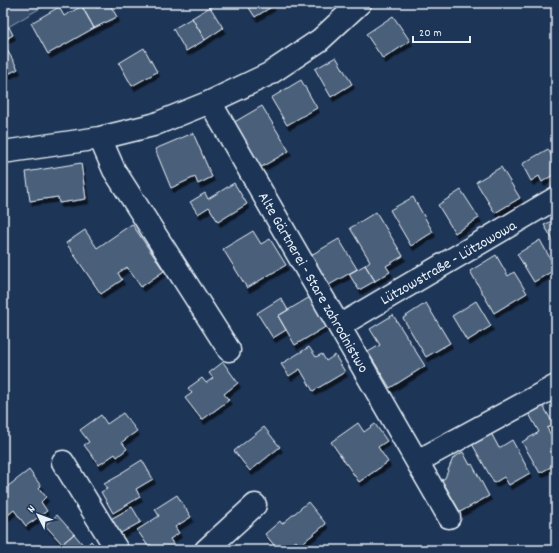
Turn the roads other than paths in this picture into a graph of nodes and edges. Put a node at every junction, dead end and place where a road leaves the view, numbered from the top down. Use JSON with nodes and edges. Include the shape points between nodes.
{"nodes":[{"id":1,"x":360,"y":3,"type":"edge"},
{"id":2,"x":210,"y":102,"type":"junction"},
{"id":3,"x":100,"y":138,"type":"junction"},
{"id":4,"x":3,"y":152,"type":"edge"},
{"id":5,"x":556,"y":198,"type":"edge"},
{"id":6,"x":339,"y":326,"type":"junction"},
{"id":7,"x":229,"y":350,"type":"dead end"},
{"id":8,"x":556,"y":386,"type":"edge"},
{"id":9,"x":418,"y":461,"type":"junction"},
{"id":10,"x":63,"y":462,"type":"dead end"},
{"id":11,"x":255,"y":505,"type":"dead end"},
{"id":12,"x":449,"y":517,"type":"dead end"},
{"id":13,"x":116,"y":550,"type":"edge"},
{"id":14,"x":206,"y":550,"type":"edge"}],
"edges":[{"from":1,"to":2,"type":"street","via":[[320,40],[269,74]]},
{"from":2,"to":3,"type":"street","via":[[153,124]]},
{"from":2,"to":6,"type":"street","name":"Alte Gärtnerei - Stare zahrodnistwo"},
{"from":3,"to":4,"type":"street"},
{"from":3,"to":7,"type":"street","via":[[114,170]]},
{"from":5,"to":6,"type":"street","name":"Lützowstraße - Lützowowa"},
{"from":6,"to":9,"type":"street","name":"Alte Gärtnerei - Stare zahrodnistwo"},
{"from":8,"to":9,"type":"street"},
{"from":9,"to":12,"type":"street","name":"Alte Gärtnerei - Stare zahrodnistwo"},
{"from":10,"to":13,"type":"street"},
{"from":11,"to":14,"type":"street"}]}
